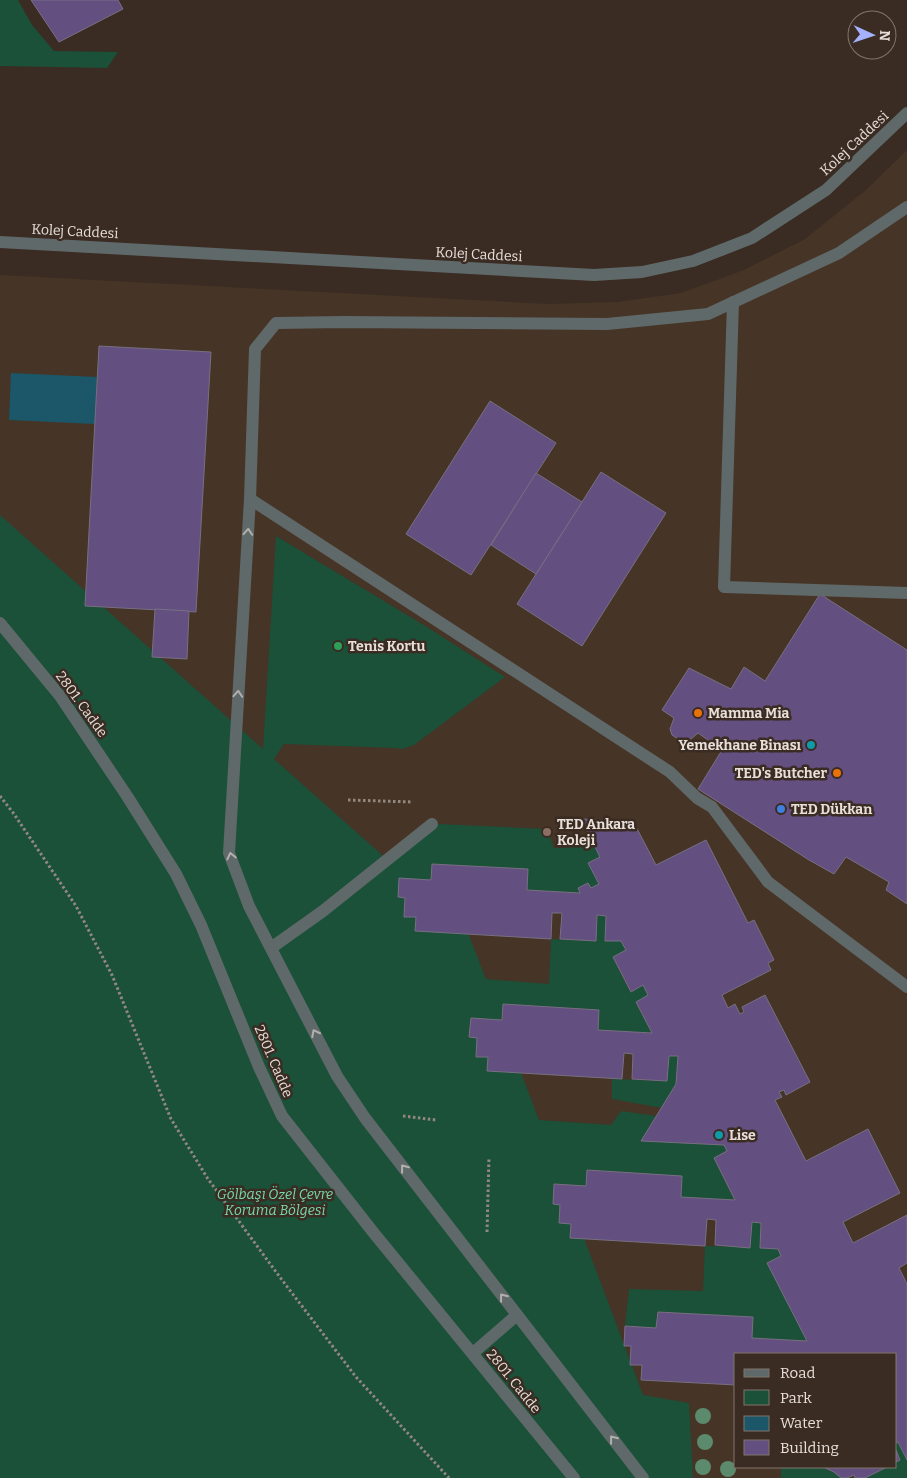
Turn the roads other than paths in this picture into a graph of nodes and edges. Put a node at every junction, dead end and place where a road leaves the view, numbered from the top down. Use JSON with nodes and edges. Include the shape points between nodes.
{"nodes":[{"id":1,"x":907,"y":113,"type":"edge"},
{"id":2,"x":907,"y":207,"type":"edge"},
{"id":3,"x":0,"y":242,"type":"edge"},
{"id":4,"x":733,"y":302,"type":"junction"},
{"id":5,"x":250,"y":499,"type":"junction"},
{"id":6,"x":907,"y":593,"type":"edge"},
{"id":7,"x":0,"y":623,"type":"edge"},
{"id":8,"x":432,"y":824,"type":"dead end"},
{"id":9,"x":271,"y":948,"type":"junction"},
{"id":10,"x":907,"y":987,"type":"edge"},
{"id":11,"x":517,"y":1315,"type":"junction"},
{"id":12,"x":473,"y":1354,"type":"junction"},
{"id":13,"x":574,"y":1478,"type":"edge"},
{"id":14,"x":643,"y":1478,"type":"edge"}],
"edges":[{"from":1,"to":3,"type":"street","name":"Kolej Caddesi","via":[[826,190],[752,238],[693,261],[642,272],[594,275]]},
{"from":2,"to":4,"type":"street","via":[[839,253]]},
{"from":4,"to":5,"type":"street","via":[[708,314],[607,324],[276,323],[255,349]]},
{"from":4,"to":6,"type":"street","via":[[724,587]]},
{"from":9,"to":5,"type":"street","one_way":true,"via":[[249,906],[229,853]]},
{"from":5,"to":10,"type":"street","via":[[670,772],[697,798],[712,807],[768,882]]},
{"from":7,"to":12,"type":"street","name":"2801. Cadde","via":[[60,696],[176,874],[282,1116]]},
{"from":8,"to":9,"type":"street"},
{"from":11,"to":9,"type":"street","one_way":true,"via":[[371,1126],[342,1083]]},
{"from":11,"to":12,"type":"street"},
{"from":14,"to":11,"type":"street","one_way":true},
{"from":12,"to":13,"type":"street","name":"2801. Cadde"}]}
